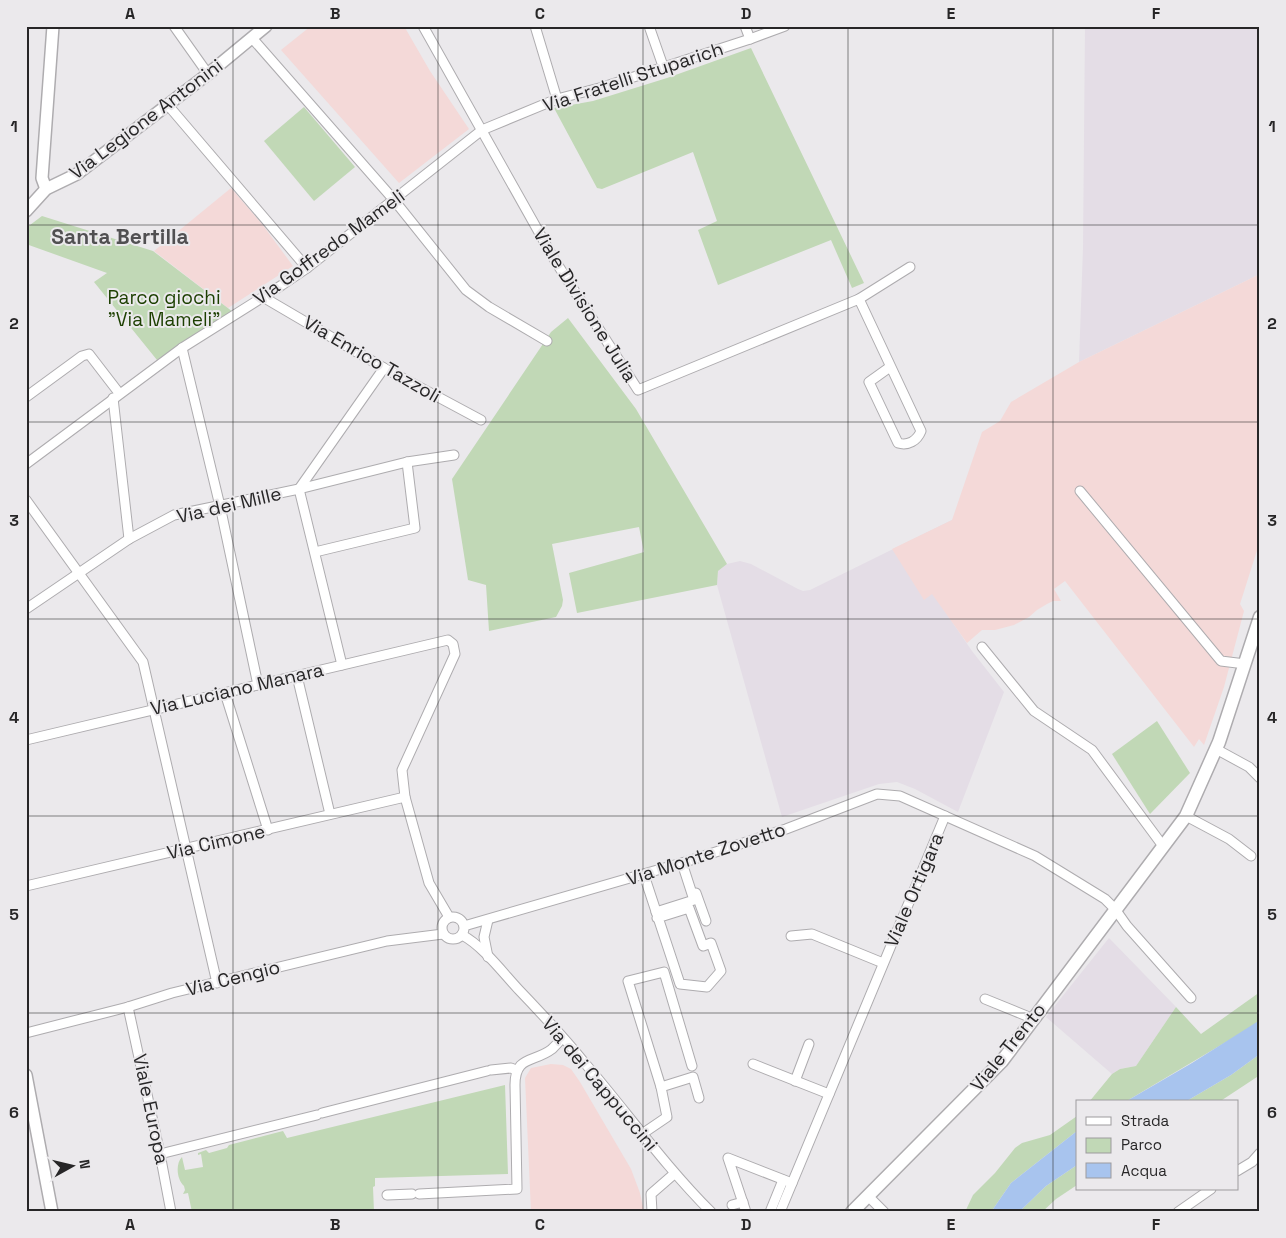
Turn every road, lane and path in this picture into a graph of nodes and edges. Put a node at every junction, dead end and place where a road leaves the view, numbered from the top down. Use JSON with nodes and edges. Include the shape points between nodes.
{"nodes":[{"id":1,"x":53,"y":26,"type":"edge"},
{"id":2,"x":174,"y":26,"type":"edge"},
{"id":3,"x":266,"y":26,"type":"edge"},
{"id":4,"x":422,"y":26,"type":"edge"},
{"id":5,"x":535,"y":26,"type":"edge"},
{"id":6,"x":649,"y":26,"type":"edge"},
{"id":7,"x":745,"y":26,"type":"edge"},
{"id":8,"x":785,"y":26,"type":"edge"},
{"id":9,"x":252,"y":38,"type":"junction"},
{"id":10,"x":750,"y":39,"type":"junction"},
{"id":11,"x":663,"y":66,"type":"junction"},
{"id":12,"x":208,"y":74,"type":"junction"},
{"id":13,"x":557,"y":99,"type":"junction"},
{"id":14,"x":167,"y":104,"type":"junction"},
{"id":15,"x":482,"y":130,"type":"junction"},
{"id":16,"x":46,"y":188,"type":"junction"},
{"id":17,"x":394,"y":200,"type":"junction"},
{"id":18,"x":26,"y":211,"type":"edge"},
{"id":19,"x":910,"y":267,"type":"dead end"},
{"id":20,"x":307,"y":268,"type":"junction"},
{"id":21,"x":263,"y":297,"type":"junction"},
{"id":22,"x":859,"y":299,"type":"junction"},
{"id":23,"x":547,"y":341,"type":"dead end"},
{"id":24,"x":182,"y":348,"type":"junction"},
{"id":25,"x":890,"y":367,"type":"junction"},
{"id":26,"x":384,"y":368,"type":"junction"},
{"id":27,"x":116,"y":395,"type":"junction"},
{"id":28,"x":26,"y":396,"type":"edge"},
{"id":29,"x":481,"y":420,"type":"dead end"},
{"id":30,"x":454,"y":454,"type":"dead end"},
{"id":31,"x":407,"y":462,"type":"junction"},
{"id":32,"x":26,"y":464,"type":"edge"},
{"id":33,"x":299,"y":489,"type":"junction"},
{"id":34,"x":1080,"y":491,"type":"dead end"},
{"id":35,"x":26,"y":500,"type":"edge"},
{"id":36,"x":220,"y":506,"type":"junction"},
{"id":37,"x":129,"y":539,"type":"junction"},
{"id":38,"x":315,"y":552,"type":"junction"},
{"id":39,"x":78,"y":573,"type":"junction"},
{"id":40,"x":26,"y":609,"type":"edge"},
{"id":41,"x":1259,"y":623,"type":"edge"},
{"id":42,"x":982,"y":647,"type":"dead end"},
{"id":43,"x":342,"y":664,"type":"junction"},
{"id":44,"x":1245,"y":664,"type":"junction"},
{"id":45,"x":297,"y":676,"type":"junction"},
{"id":46,"x":258,"y":685,"type":"junction"},
{"id":47,"x":225,"y":693,"type":"junction"},
{"id":48,"x":154,"y":709,"type":"junction"},
{"id":49,"x":26,"y":740,"type":"edge"},
{"id":50,"x":1216,"y":749,"type":"junction"},
{"id":51,"x":1260,"y":778,"type":"edge"},
{"id":52,"x":405,"y":797,"type":"junction"},
{"id":53,"x":330,"y":814,"type":"junction"},
{"id":54,"x":945,"y":816,"type":"junction"},
{"id":55,"x":1186,"y":816,"type":"junction"},
{"id":56,"x":268,"y":830,"type":"junction"},
{"id":57,"x":1163,"y":846,"type":"junction"},
{"id":58,"x":187,"y":849,"type":"junction"},
{"id":59,"x":1251,"y":856,"type":"dead end"},
{"id":60,"x":683,"y":863,"type":"junction"},
{"id":61,"x":644,"y":875,"type":"junction"},
{"id":62,"x":26,"y":886,"type":"edge"},
{"id":63,"x":1115,"y":909,"type":"junction"},
{"id":64,"x":657,"y":915,"type":"junction"},
{"id":65,"x":449,"y":917,"type":"junction"},
{"id":66,"x":488,"y":920,"type":"junction"},
{"id":67,"x":706,"y":921,"type":"dead end"},
{"id":68,"x":463,"y":930,"type":"junction"},
{"id":69,"x":443,"y":934,"type":"junction"},
{"id":70,"x":791,"y":936,"type":"dead end"},
{"id":71,"x":488,"y":957,"type":"junction"},
{"id":72,"x":883,"y":964,"type":"junction"},
{"id":73,"x":217,"y":983,"type":"junction"},
{"id":74,"x":1191,"y":998,"type":"dead end"},
{"id":75,"x":985,"y":999,"type":"dead end"},
{"id":76,"x":128,"y":1008,"type":"junction"},
{"id":77,"x":1034,"y":1018,"type":"junction"},
{"id":78,"x":26,"y":1033,"type":"edge"},
{"id":79,"x":562,"y":1038,"type":"junction"},
{"id":80,"x":809,"y":1044,"type":"dead end"},
{"id":81,"x":753,"y":1064,"type":"dead end"},
{"id":82,"x":692,"y":1066,"type":"dead end"},
{"id":83,"x":516,"y":1070,"type":"junction"},
{"id":84,"x":26,"y":1075,"type":"edge"},
{"id":85,"x":795,"y":1081,"type":"junction"},
{"id":86,"x":661,"y":1087,"type":"junction"},
{"id":87,"x":829,"y":1094,"type":"junction"},
{"id":88,"x":699,"y":1098,"type":"dead end"},
{"id":89,"x":642,"y":1134,"type":"junction"},
{"id":90,"x":1260,"y":1153,"type":"edge"},
{"id":91,"x":160,"y":1154,"type":"junction"},
{"id":92,"x":1238,"y":1170,"type":"edge"},
{"id":93,"x":674,"y":1174,"type":"junction"},
{"id":94,"x":783,"y":1180,"type":"junction"},
{"id":95,"x":792,"y":1183,"type":"junction"},
{"id":96,"x":1210,"y":1190,"type":"edge"},
{"id":97,"x":387,"y":1195,"type":"dead end"},
{"id":98,"x":868,"y":1196,"type":"junction"},
{"id":99,"x":743,"y":1202,"type":"junction"},
{"id":100,"x":732,"y":1205,"type":"dead end"},
{"id":101,"x":852,"y":1210,"type":"edge"},
{"id":102,"x":52,"y":1212,"type":"edge"},
{"id":103,"x":171,"y":1212,"type":"edge"},
{"id":104,"x":652,"y":1212,"type":"edge"},
{"id":105,"x":711,"y":1212,"type":"edge"},
{"id":106,"x":746,"y":1212,"type":"edge"},
{"id":107,"x":770,"y":1212,"type":"edge"},
{"id":108,"x":780,"y":1212,"type":"edge"},
{"id":109,"x":884,"y":1212,"type":"edge"},
{"id":110,"x":1178,"y":1212,"type":"edge"}],
"edges":[{"from":1,"to":16,"type":"street","via":[[42,178]]},
{"from":2,"to":12,"type":"street"},
{"from":3,"to":9,"type":"street","name":"Via Legione Antonini"},
{"from":4,"to":15,"type":"street","name":"Viale Divisione Julia"},
{"from":5,"to":13,"type":"street"},
{"from":6,"to":11,"type":"street"},
{"from":7,"to":10,"type":"street"},
{"from":8,"to":10,"type":"street","name":"Via Fratelli Stuparich"},
{"from":9,"to":12,"type":"street","name":"Via Legione Antonini"},
{"from":9,"to":17,"type":"street"},
{"from":10,"to":11,"type":"street","name":"Via Fratelli Stuparich"},
{"from":11,"to":13,"type":"street","name":"Via Fratelli Stuparich"},
{"from":12,"to":14,"type":"street","name":"Via Legione Antonini"},
{"from":13,"to":15,"type":"street","name":"Via Fratelli Stuparich"},
{"from":14,"to":16,"type":"street","name":"Via Legione Antonini","via":[[77,174]]},
{"from":14,"to":20,"type":"street"},
{"from":15,"to":17,"type":"street","name":"Via Goffredo Mameli"},
{"from":15,"to":22,"type":"street","name":"Viale Divisione Julia","via":[[554,260],[638,390]]},
{"from":16,"to":18,"type":"street","name":"Via Legione Antonini"},
{"from":17,"to":20,"type":"street","name":"Via Goffredo Mameli"},
{"from":17,"to":23,"type":"street","via":[[466,290],[488,307]]},
{"from":19,"to":22,"type":"street"},
{"from":20,"to":21,"type":"street","name":"Via Goffredo Mameli"},
{"from":21,"to":24,"type":"street","name":"Via Goffredo Mameli"},
{"from":21,"to":26,"type":"street","name":"Via Enrico Tazzoli"},
{"from":22,"to":25,"type":"street"},
{"from":24,"to":27,"type":"street","name":"Via Goffredo Mameli"},
{"from":24,"to":36,"type":"street"},
{"from":25,"to":25,"type":"street","via":[[921,431],[911,443],[903,445],[898,443],[869,382]]},
{"from":26,"to":29,"type":"street","name":"Via Enrico Tazzoli"},
{"from":26,"to":33,"type":"street"},
{"from":27,"to":28,"type":"street","via":[[89,354]]},
{"from":27,"to":32,"type":"street","name":"Via Goffredo Mameli"},
{"from":27,"to":37,"type":"street"},
{"from":30,"to":31,"type":"street","name":"Via dei Mille"},
{"from":31,"to":33,"type":"street","name":"Via dei Mille"},
{"from":31,"to":38,"type":"street","via":[[415,528]]},
{"from":33,"to":36,"type":"street","name":"Via dei Mille"},
{"from":33,"to":38,"type":"street"},
{"from":34,"to":44,"type":"street","via":[[1222,661]]},
{"from":35,"to":39,"type":"street"},
{"from":36,"to":37,"type":"street","name":"Via dei Mille","via":[[174,515]]},
{"from":36,"to":46,"type":"street"},
{"from":37,"to":39,"type":"street","name":"Via dei Mille"},
{"from":38,"to":43,"type":"street"},
{"from":39,"to":40,"type":"street","name":"Via dei Mille"},
{"from":39,"to":48,"type":"street","via":[[143,662]]},
{"from":41,"to":44,"type":"main road","name":"Viale Trento"},
{"from":42,"to":57,"type":"street","via":[[1034,711],[1092,750]]},
{"from":43,"to":45,"type":"street","name":"Via Luciano Manara"},
{"from":43,"to":52,"type":"street","name":"Via Luciano Manara","via":[[448,640],[453,644],[455,654],[402,770]]},
{"from":44,"to":50,"type":"main road","name":"Viale Trento"},
{"from":45,"to":46,"type":"street","name":"Via Luciano Manara"},
{"from":45,"to":53,"type":"street"},
{"from":46,"to":47,"type":"street","name":"Via Luciano Manara"},
{"from":47,"to":48,"type":"street","name":"Via Luciano Manara"},
{"from":47,"to":56,"type":"street"},
{"from":48,"to":49,"type":"street","name":"Via Luciano Manara"},
{"from":48,"to":58,"type":"street"},
{"from":50,"to":51,"type":"street","via":[[1249,767]]},
{"from":50,"to":55,"type":"main road","name":"Viale Trento"},
{"from":52,"to":53,"type":"street","name":"Via Cimone"},
{"from":52,"to":65,"type":"street","via":[[429,883]]},
{"from":53,"to":56,"type":"street","name":"Via Cimone"},
{"from":54,"to":60,"type":"street","name":"Via Monte Zovetto","via":[[900,796],[877,794]]},
{"from":54,"to":63,"type":"street","name":"Via Monte Zovetto","via":[[1035,856],[1105,899]]},
{"from":54,"to":72,"type":"street","name":"Viale Ortigara"},
{"from":55,"to":57,"type":"main road","name":"Viale Trento"},
{"from":55,"to":59,"type":"street","via":[[1229,839]]},
{"from":56,"to":58,"type":"street","name":"Via Cimone"},
{"from":57,"to":63,"type":"main road","name":"Viale Trento"},
{"from":58,"to":62,"type":"street","name":"Via Cimone"},
{"from":58,"to":73,"type":"street"},
{"from":60,"to":61,"type":"street","name":"Via Monte Zovetto"},
{"from":60,"to":64,"type":"street","via":[[694,900]]},
{"from":60,"to":67,"type":"street"},
{"from":61,"to":64,"type":"street"},
{"from":61,"to":66,"type":"street","name":"Via Monte Zovetto"},
{"from":63,"to":74,"type":"street"},
{"from":63,"to":77,"type":"main road","name":"Viale Trento"},
{"from":64,"to":64,"type":"street","via":[[680,984],[707,987],[722,971],[711,943],[703,946],[689,908]]},
{"from":65,"to":68,"type":"street","via":[[459,918]]},
{"from":65,"to":69,"type":"street","via":[[442,926]]},
{"from":66,"to":68,"type":"street","name":"Via Monte Zovetto"},
{"from":66,"to":71,"type":"street","via":[[484,937]]},
{"from":68,"to":69,"type":"street","via":[[457,938],[451,939]]},
{"from":68,"to":71,"type":"street","name":"Via dei Cappuccini"},
{"from":69,"to":73,"type":"street","name":"Via Cengio","via":[[387,940]]},
{"from":70,"to":72,"type":"street","name":"Viale Ortigara","via":[[812,934]]},
{"from":71,"to":79,"type":"street","name":"Via dei Cappuccini"},
{"from":72,"to":87,"type":"street","name":"Viale Ortigara"},
{"from":73,"to":76,"type":"street","name":"Via Cengio","via":[[172,993]]},
{"from":75,"to":77,"type":"street"},
{"from":76,"to":78,"type":"street","name":"Via Cengio"},
{"from":76,"to":91,"type":"street","name":"Viale Europa"},
{"from":77,"to":98,"type":"main road","name":"Viale Trento","via":[[1002,1061]]},
{"from":79,"to":83,"type":"street","via":[[552,1049],[523,1062]]},
{"from":79,"to":89,"type":"street","name":"Via dei Cappuccini"},
{"from":80,"to":85,"type":"street"},
{"from":81,"to":85,"type":"street"},
{"from":82,"to":86,"type":"street","via":[[664,972],[628,981]]},
{"from":83,"to":91,"type":"street","via":[[489,1070]]},
{"from":83,"to":97,"type":"street","via":[[517,1189]]},
{"from":84,"to":102,"type":"street"},
{"from":85,"to":87,"type":"street"},
{"from":86,"to":88,"type":"street","via":[[693,1077]]},
{"from":86,"to":89,"type":"street","via":[[667,1117]]},
{"from":87,"to":95,"type":"street","name":"Viale Ortigara"},
{"from":89,"to":93,"type":"street","name":"Via dei Cappuccini"},
{"from":90,"to":92,"type":"street"},
{"from":91,"to":103,"type":"street","name":"Viale Europa"},
{"from":93,"to":104,"type":"street","via":[[651,1194]]},
{"from":93,"to":105,"type":"street","name":"Via dei Cappuccini"},
{"from":94,"to":95,"type":"street"},
{"from":94,"to":99,"type":"street","via":[[728,1158]]},
{"from":94,"to":107,"type":"street"},
{"from":95,"to":108,"type":"street","name":"Viale Ortigara"},
{"from":96,"to":110,"type":"street"},
{"from":98,"to":101,"type":"main road","name":"Viale Trento"},
{"from":98,"to":109,"type":"street"},
{"from":99,"to":100,"type":"street"},
{"from":99,"to":106,"type":"street"}]}
